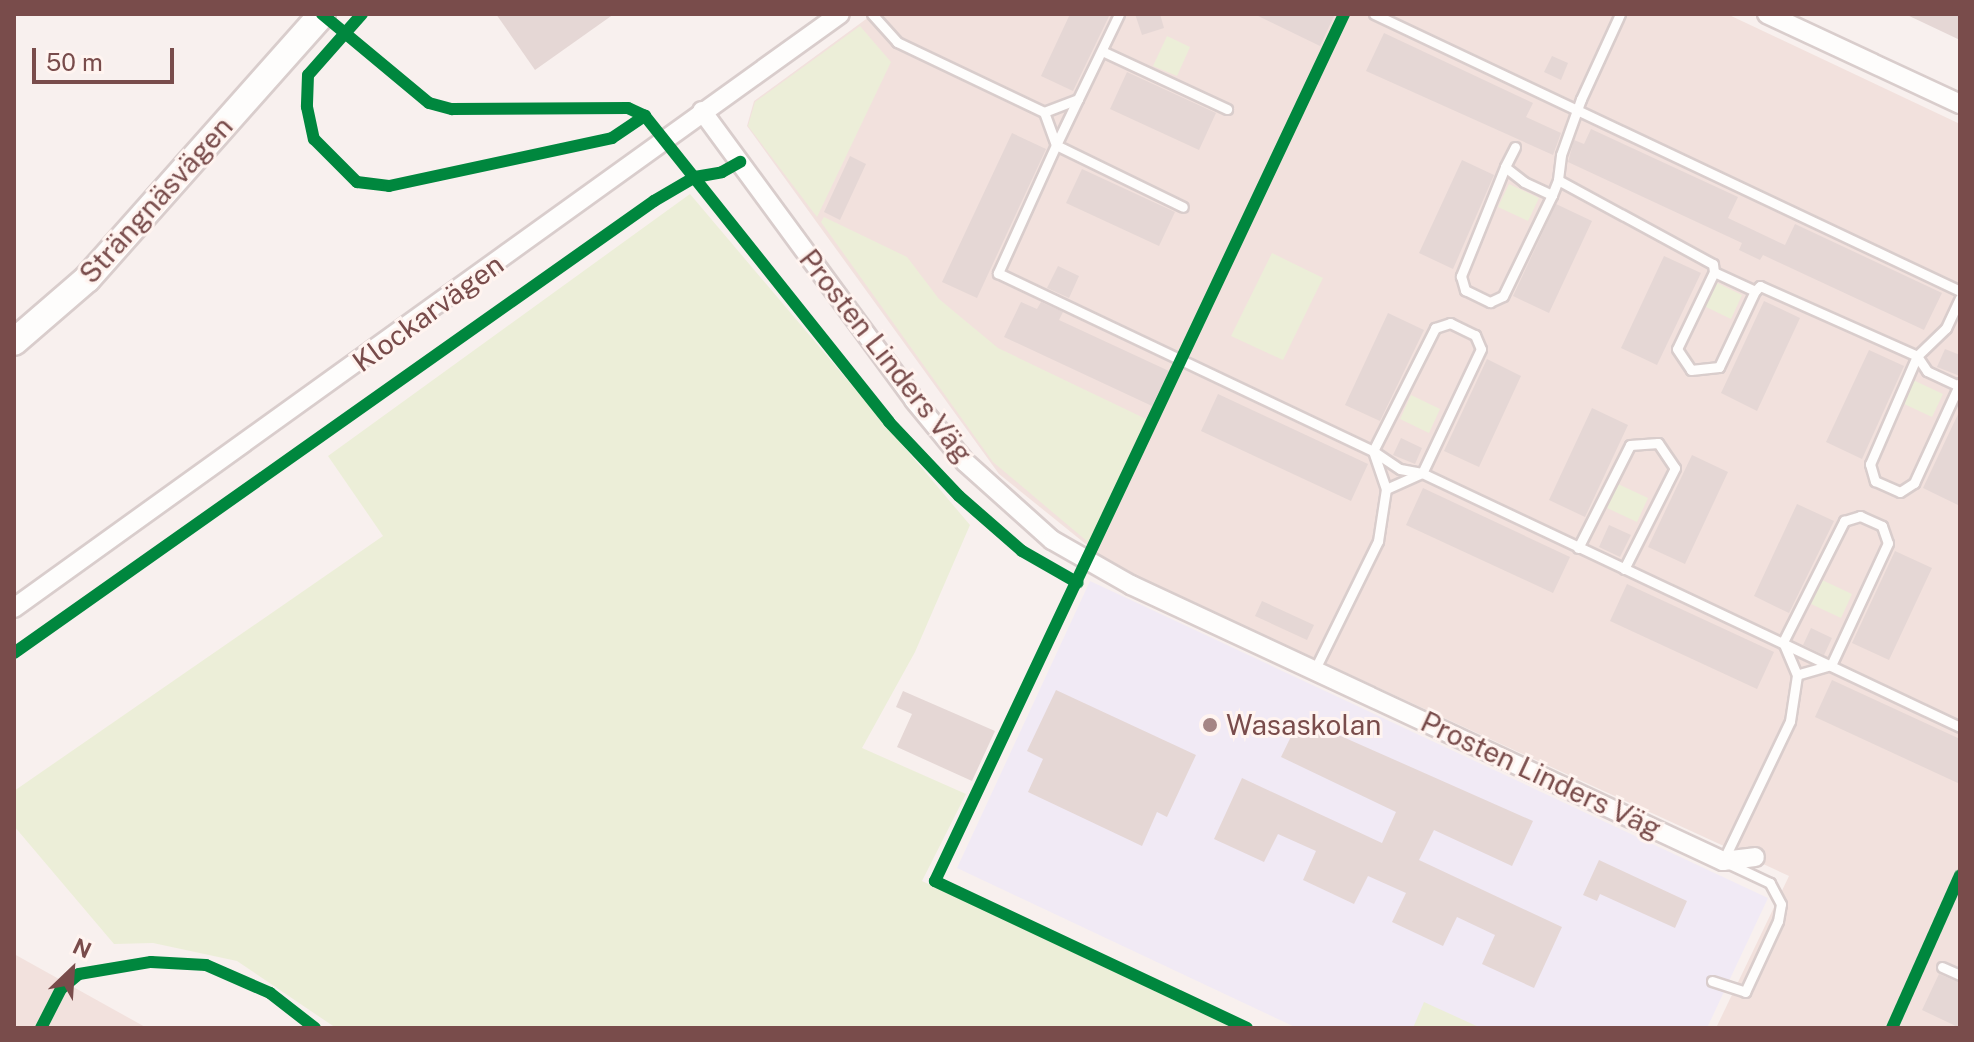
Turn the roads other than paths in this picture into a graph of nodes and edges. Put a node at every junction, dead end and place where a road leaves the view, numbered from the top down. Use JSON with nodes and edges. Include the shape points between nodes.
{"nodes":[{"id":1,"x":322,"y":14,"type":"edge"},
{"id":2,"x":840,"y":14,"type":"edge"},
{"id":3,"x":872,"y":14,"type":"edge"},
{"id":4,"x":1119,"y":14,"type":"edge"},
{"id":5,"x":1374,"y":14,"type":"edge"},
{"id":6,"x":1620,"y":14,"type":"edge"},
{"id":7,"x":1767,"y":14,"type":"edge"},
{"id":8,"x":1102,"y":51,"type":"junction"},
{"id":9,"x":1078,"y":99,"type":"junction"},
{"id":10,"x":1960,"y":104,"type":"edge"},
{"id":11,"x":1227,"y":109,"type":"dead end"},
{"id":12,"x":702,"y":111,"type":"junction"},
{"id":13,"x":1579,"y":111,"type":"junction"},
{"id":14,"x":1044,"y":112,"type":"junction"},
{"id":15,"x":1056,"y":145,"type":"junction"},
{"id":16,"x":1515,"y":147,"type":"dead end"},
{"id":17,"x":1505,"y":167,"type":"junction"},
{"id":18,"x":1558,"y":180,"type":"junction"},
{"id":19,"x":1552,"y":195,"type":"junction"},
{"id":20,"x":1183,"y":207,"type":"dead end"},
{"id":21,"x":1714,"y":272,"type":"junction"},
{"id":22,"x":1755,"y":291,"type":"junction"},
{"id":23,"x":1960,"y":291,"type":"edge"},
{"id":24,"x":1960,"y":298,"type":"edge"},
{"id":25,"x":14,"y":342,"type":"edge"},
{"id":26,"x":1917,"y":356,"type":"junction"},
{"id":27,"x":1959,"y":384,"type":"edge"},
{"id":28,"x":1373,"y":451,"type":"junction"},
{"id":29,"x":1422,"y":473,"type":"junction"},
{"id":30,"x":1386,"y":489,"type":"junction"},
{"id":31,"x":1578,"y":548,"type":"junction"},
{"id":32,"x":1624,"y":569,"type":"junction"},
{"id":33,"x":14,"y":608,"type":"edge"},
{"id":34,"x":1783,"y":642,"type":"junction"},
{"id":35,"x":1831,"y":665,"type":"junction"},
{"id":36,"x":1315,"y":669,"type":"junction"},
{"id":37,"x":1797,"y":675,"type":"junction"},
{"id":38,"x":1960,"y":727,"type":"edge"},
{"id":39,"x":1755,"y":857,"type":"dead end"},
{"id":40,"x":1723,"y":861,"type":"junction"},
{"id":41,"x":1942,"y":967,"type":"dead end"},
{"id":42,"x":1960,"y":975,"type":"edge"},
{"id":43,"x":1712,"y":981,"type":"dead end"}],
"edges":[{"from":1,"to":25,"type":"main road","name":"Strängnäsvägen","via":[[87,279]]},
{"from":2,"to":12,"type":"street","name":"Klockarvägen"},
{"from":3,"to":14,"type":"lane","via":[[897,42]]},
{"from":4,"to":8,"type":"lane"},
{"from":5,"to":13,"type":"lane"},
{"from":6,"to":13,"type":"lane"},
{"from":7,"to":10,"type":"street"},
{"from":8,"to":9,"type":"lane"},
{"from":8,"to":11,"type":"lane"},
{"from":9,"to":14,"type":"lane"},
{"from":9,"to":15,"type":"lane"},
{"from":12,"to":33,"type":"street","name":"Klockarvägen","via":[[286,417]]},
{"from":12,"to":36,"type":"street","name":"Prosten Linders Väg","via":[[914,400],[984,479],[1052,540],[1086,562]]},
{"from":13,"to":18,"type":"lane","via":[[1561,155]]},
{"from":13,"to":23,"type":"lane"},
{"from":14,"to":15,"type":"lane"},
{"from":15,"to":20,"type":"lane"},
{"from":15,"to":28,"type":"lane","via":[[998,273]]},
{"from":16,"to":17,"type":"lane"},
{"from":17,"to":19,"type":"lane"},
{"from":17,"to":19,"type":"lane","via":[[1461,276],[1465,290],[1490,302],[1503,296]]},
{"from":18,"to":19,"type":"lane"},
{"from":18,"to":21,"type":"lane","via":[[1713,264]]},
{"from":21,"to":22,"type":"lane"},
{"from":21,"to":22,"type":"lane","via":[[1677,349],[1691,370],[1719,367]]},
{"from":22,"to":26,"type":"lane","via":[[1760,286]]},
{"from":24,"to":26,"type":"lane","via":[[1946,328]]},
{"from":26,"to":27,"type":"lane","via":[[1927,371]]},
{"from":26,"to":27,"type":"lane","via":[[1870,464],[1875,481],[1900,492],[1914,483]]},
{"from":28,"to":29,"type":"lane","via":[[1400,469]]},
{"from":28,"to":29,"type":"lane","via":[[1435,328],[1450,323],[1475,335],[1481,349]]},
{"from":28,"to":30,"type":"lane"},
{"from":29,"to":30,"type":"lane"},
{"from":29,"to":31,"type":"lane"},
{"from":30,"to":36,"type":"lane","via":[[1378,541]]},
{"from":31,"to":32,"type":"lane"},
{"from":31,"to":32,"type":"lane","via":[[1630,445],[1658,443],[1675,468]]},
{"from":32,"to":34,"type":"lane"},
{"from":34,"to":35,"type":"lane","via":[[1797,655]]},
{"from":34,"to":35,"type":"lane","via":[[1844,521],[1860,516],[1882,526],[1888,543]]},
{"from":34,"to":37,"type":"lane"},
{"from":35,"to":37,"type":"lane"},
{"from":35,"to":38,"type":"lane"},
{"from":36,"to":40,"type":"street","name":"Prosten Linders Väg"},
{"from":37,"to":40,"type":"lane","via":[[1790,721]]},
{"from":39,"to":40,"type":"street"},
{"from":40,"to":43,"type":"lane","via":[[1770,883],[1781,904],[1745,992]]},
{"from":41,"to":42,"type":"lane"}]}
